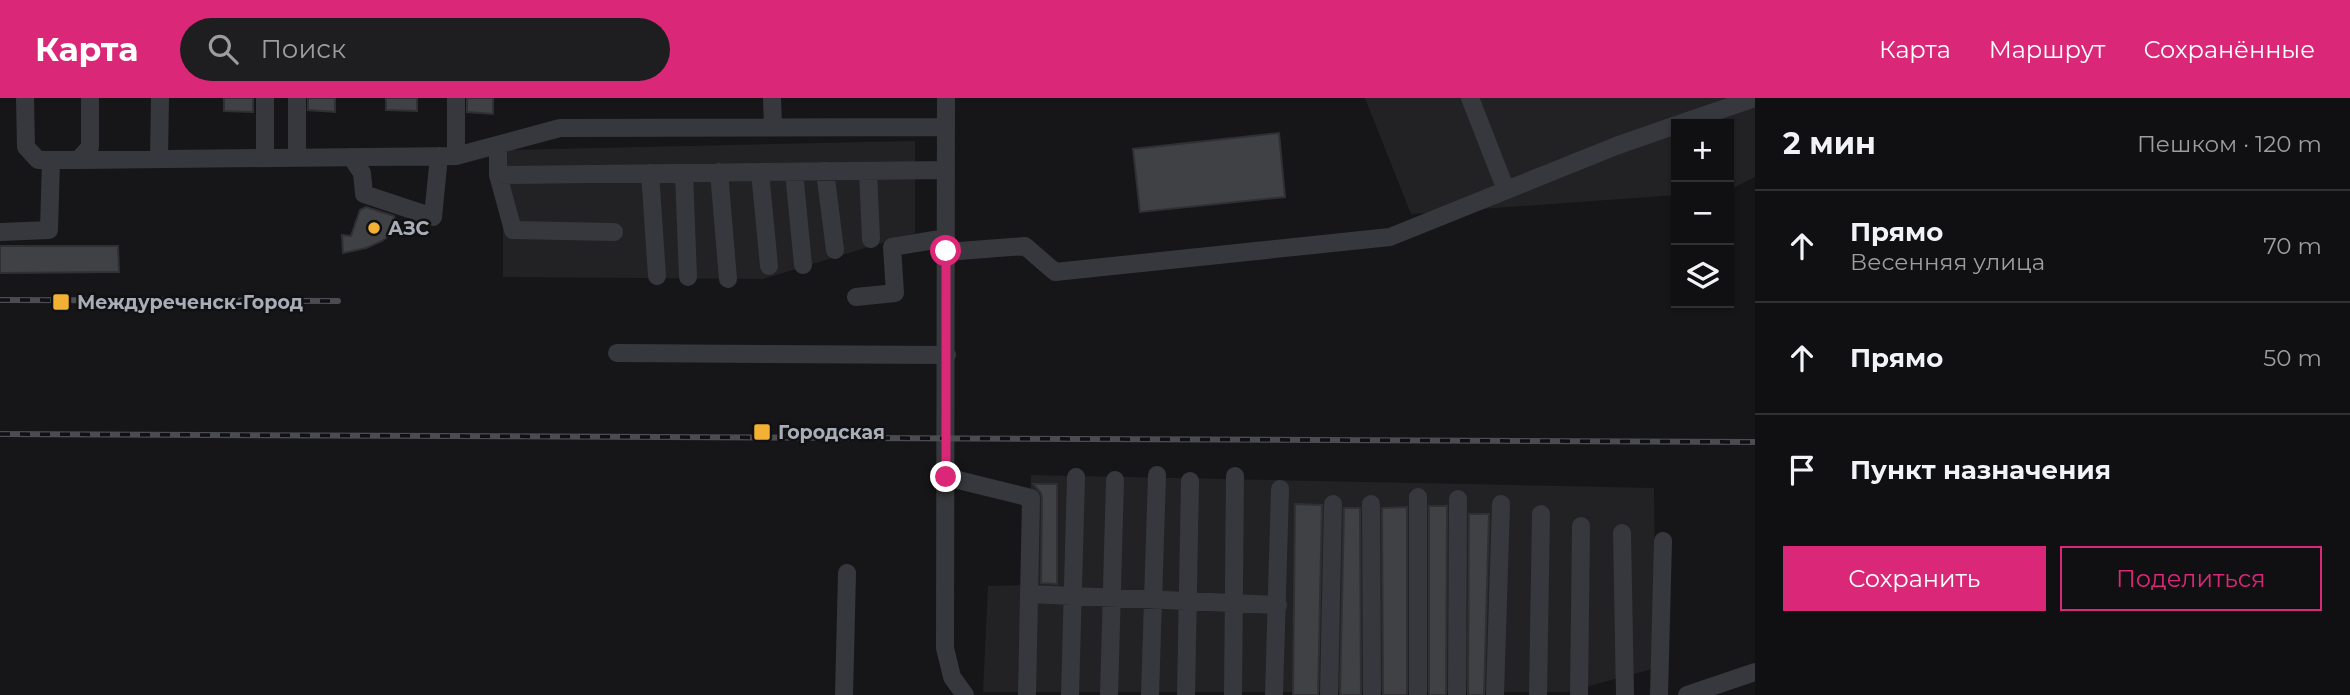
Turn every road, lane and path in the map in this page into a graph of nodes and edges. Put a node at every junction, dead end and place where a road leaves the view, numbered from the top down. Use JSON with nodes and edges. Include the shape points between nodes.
{"nodes":[{"id":1,"x":26,"y":98,"type":"edge"},
{"id":2,"x":90,"y":98,"type":"edge"},
{"id":3,"x":160,"y":98,"type":"edge"},
{"id":4,"x":265,"y":98,"type":"edge"},
{"id":5,"x":297,"y":98,"type":"edge"},
{"id":6,"x":456,"y":98,"type":"edge"},
{"id":7,"x":772,"y":98,"type":"edge"},
{"id":8,"x":946,"y":98,"type":"edge"},
{"id":9,"x":1471,"y":98,"type":"edge"},
{"id":10,"x":1755,"y":98,"type":"edge"},
{"id":11,"x":1694,"y":119,"type":"edge"},
{"id":12,"x":773,"y":127,"type":"junction"},
{"id":13,"x":946,"y":127,"type":"junction"},
{"id":14,"x":1671,"y":127,"type":"edge"},
{"id":15,"x":498,"y":145,"type":"junction"},
{"id":16,"x":447,"y":156,"type":"junction"},
{"id":17,"x":351,"y":157,"type":"junction"},
{"id":18,"x":265,"y":158,"type":"junction"},
{"id":19,"x":297,"y":158,"type":"junction"},
{"id":20,"x":159,"y":159,"type":"junction"},
{"id":21,"x":51,"y":160,"type":"junction"},
{"id":22,"x":78,"y":160,"type":"junction"},
{"id":23,"x":946,"y":170,"type":"junction"},
{"id":24,"x":825,"y":171,"type":"junction"},
{"id":25,"x":868,"y":171,"type":"junction"},
{"id":26,"x":719,"y":172,"type":"junction"},
{"id":27,"x":760,"y":172,"type":"junction"},
{"id":28,"x":794,"y":172,"type":"junction"},
{"id":29,"x":650,"y":173,"type":"junction"},
{"id":30,"x":684,"y":173,"type":"junction"},
{"id":31,"x":498,"y":174,"type":"junction"},
{"id":32,"x":1506,"y":190,"type":"junction"},
{"id":33,"x":0,"y":232,"type":"edge"},
{"id":34,"x":614,"y":232,"type":"dead end"},
{"id":35,"x":871,"y":239,"type":"dead end"},
{"id":36,"x":946,"y":245,"type":"junction"},
{"id":37,"x":835,"y":250,"type":"dead end"},
{"id":38,"x":803,"y":265,"type":"dead end"},
{"id":39,"x":769,"y":266,"type":"dead end"},
{"id":40,"x":657,"y":276,"type":"dead end"},
{"id":41,"x":688,"y":277,"type":"dead end"},
{"id":42,"x":728,"y":279,"type":"dead end"},
{"id":43,"x":856,"y":297,"type":"dead end"},
{"id":44,"x":617,"y":353,"type":"dead end"},
{"id":45,"x":947,"y":355,"type":"junction"},
{"id":46,"x":1157,"y":475,"type":"dead end"},
{"id":47,"x":1236,"y":476,"type":"dead end"},
{"id":48,"x":946,"y":477,"type":"junction"},
{"id":49,"x":1076,"y":477,"type":"dead end"},
{"id":50,"x":1115,"y":480,"type":"dead end"},
{"id":51,"x":1190,"y":481,"type":"dead end"},
{"id":52,"x":1280,"y":489,"type":"dead end"},
{"id":53,"x":1418,"y":497,"type":"dead end"},
{"id":54,"x":1458,"y":499,"type":"dead end"},
{"id":55,"x":1333,"y":504,"type":"dead end"},
{"id":56,"x":1371,"y":504,"type":"dead end"},
{"id":57,"x":1501,"y":504,"type":"dead end"},
{"id":58,"x":1541,"y":514,"type":"dead end"},
{"id":59,"x":1580,"y":526,"type":"dead end"},
{"id":60,"x":1622,"y":533,"type":"dead end"},
{"id":61,"x":1663,"y":541,"type":"dead end"},
{"id":62,"x":847,"y":573,"type":"dead end"},
{"id":63,"x":1029,"y":594,"type":"junction"},
{"id":64,"x":1073,"y":596,"type":"junction"},
{"id":65,"x":1113,"y":598,"type":"junction"},
{"id":66,"x":1154,"y":600,"type":"junction"},
{"id":67,"x":1186,"y":601,"type":"junction"},
{"id":68,"x":1233,"y":603,"type":"junction"},
{"id":69,"x":1278,"y":605,"type":"junction"},
{"id":70,"x":1755,"y":672,"type":"edge"},
{"id":71,"x":844,"y":695,"type":"edge"},
{"id":72,"x":965,"y":695,"type":"edge"},
{"id":73,"x":1027,"y":695,"type":"edge"},
{"id":74,"x":1070,"y":695,"type":"edge"},
{"id":75,"x":1109,"y":695,"type":"edge"},
{"id":76,"x":1150,"y":695,"type":"edge"},
{"id":77,"x":1186,"y":695,"type":"edge"},
{"id":78,"x":1233,"y":695,"type":"edge"},
{"id":79,"x":1274,"y":695,"type":"edge"},
{"id":80,"x":1329,"y":695,"type":"edge"},
{"id":81,"x":1372,"y":695,"type":"edge"},
{"id":82,"x":1418,"y":695,"type":"edge"},
{"id":83,"x":1457,"y":695,"type":"edge"},
{"id":84,"x":1495,"y":695,"type":"edge"},
{"id":85,"x":1538,"y":695,"type":"edge"},
{"id":86,"x":1579,"y":695,"type":"edge"},
{"id":87,"x":1625,"y":695,"type":"edge"},
{"id":88,"x":1659,"y":695,"type":"edge"},
{"id":89,"x":1687,"y":695,"type":"edge"}],
"edges":[{"from":1,"to":21,"type":"street","via":[[26,147],[37,160]]},
{"from":2,"to":22,"type":"street","via":[[90,148]]},
{"from":3,"to":20,"type":"street"},
{"from":4,"to":18,"type":"street"},
{"from":5,"to":19,"type":"street"},
{"from":6,"to":16,"type":"street"},
{"from":7,"to":12,"type":"street"},
{"from":8,"to":13,"type":"street"},
{"from":9,"to":32,"type":"street"},
{"from":10,"to":11,"type":"street"},
{"from":12,"to":13,"type":"street"},
{"from":12,"to":15,"type":"street","via":[[560,128]]},
{"from":13,"to":23,"type":"street"},
{"from":14,"to":32,"type":"street"},
{"from":15,"to":16,"type":"street"},
{"from":15,"to":31,"type":"street"},
{"from":16,"to":17,"type":"street"},
{"from":16,"to":17,"type":"street","via":[[433,217],[364,194],[362,173]]},
{"from":17,"to":19,"type":"street"},
{"from":18,"to":19,"type":"street"},
{"from":18,"to":20,"type":"street"},
{"from":20,"to":22,"type":"street"},
{"from":21,"to":22,"type":"street"},
{"from":21,"to":33,"type":"street","via":[[49,230]]},
{"from":23,"to":25,"type":"street"},
{"from":23,"to":36,"type":"street"},
{"from":24,"to":25,"type":"street"},
{"from":24,"to":28,"type":"street"},
{"from":24,"to":37,"type":"street"},
{"from":25,"to":35,"type":"street"},
{"from":26,"to":27,"type":"street"},
{"from":26,"to":30,"type":"street"},
{"from":26,"to":42,"type":"street"},
{"from":27,"to":28,"type":"street"},
{"from":27,"to":39,"type":"street"},
{"from":28,"to":38,"type":"street"},
{"from":29,"to":30,"type":"street"},
{"from":29,"to":31,"type":"street"},
{"from":29,"to":40,"type":"street"},
{"from":30,"to":41,"type":"street"},
{"from":31,"to":34,"type":"street","via":[[513,230]]},
{"from":32,"to":36,"type":"street","via":[[1390,237],[1055,272],[1025,246]]},
{"from":36,"to":43,"type":"street","via":[[892,247],[895,293]]},
{"from":36,"to":45,"type":"street"},
{"from":44,"to":45,"type":"street"},
{"from":45,"to":48,"type":"street"},
{"from":46,"to":66,"type":"street"},
{"from":47,"to":68,"type":"street"},
{"from":48,"to":63,"type":"street","via":[[1031,498]]},
{"from":48,"to":72,"type":"street","via":[[945,648],[952,677]]},
{"from":49,"to":64,"type":"street"},
{"from":50,"to":65,"type":"street"},
{"from":51,"to":67,"type":"street"},
{"from":52,"to":69,"type":"street"},
{"from":53,"to":82,"type":"street"},
{"from":54,"to":83,"type":"street"},
{"from":55,"to":80,"type":"street"},
{"from":56,"to":81,"type":"street"},
{"from":57,"to":84,"type":"street"},
{"from":58,"to":85,"type":"street"},
{"from":59,"to":86,"type":"street"},
{"from":60,"to":87,"type":"street"},
{"from":61,"to":88,"type":"street"},
{"from":62,"to":71,"type":"street"},
{"from":63,"to":64,"type":"street"},
{"from":63,"to":73,"type":"street"},
{"from":64,"to":65,"type":"street"},
{"from":64,"to":74,"type":"street"},
{"from":65,"to":66,"type":"street"},
{"from":65,"to":75,"type":"street"},
{"from":66,"to":67,"type":"street"},
{"from":66,"to":76,"type":"street"},
{"from":67,"to":68,"type":"street"},
{"from":67,"to":77,"type":"street"},
{"from":68,"to":69,"type":"street"},
{"from":68,"to":78,"type":"street"},
{"from":69,"to":79,"type":"street"},
{"from":70,"to":89,"type":"street"}]}
